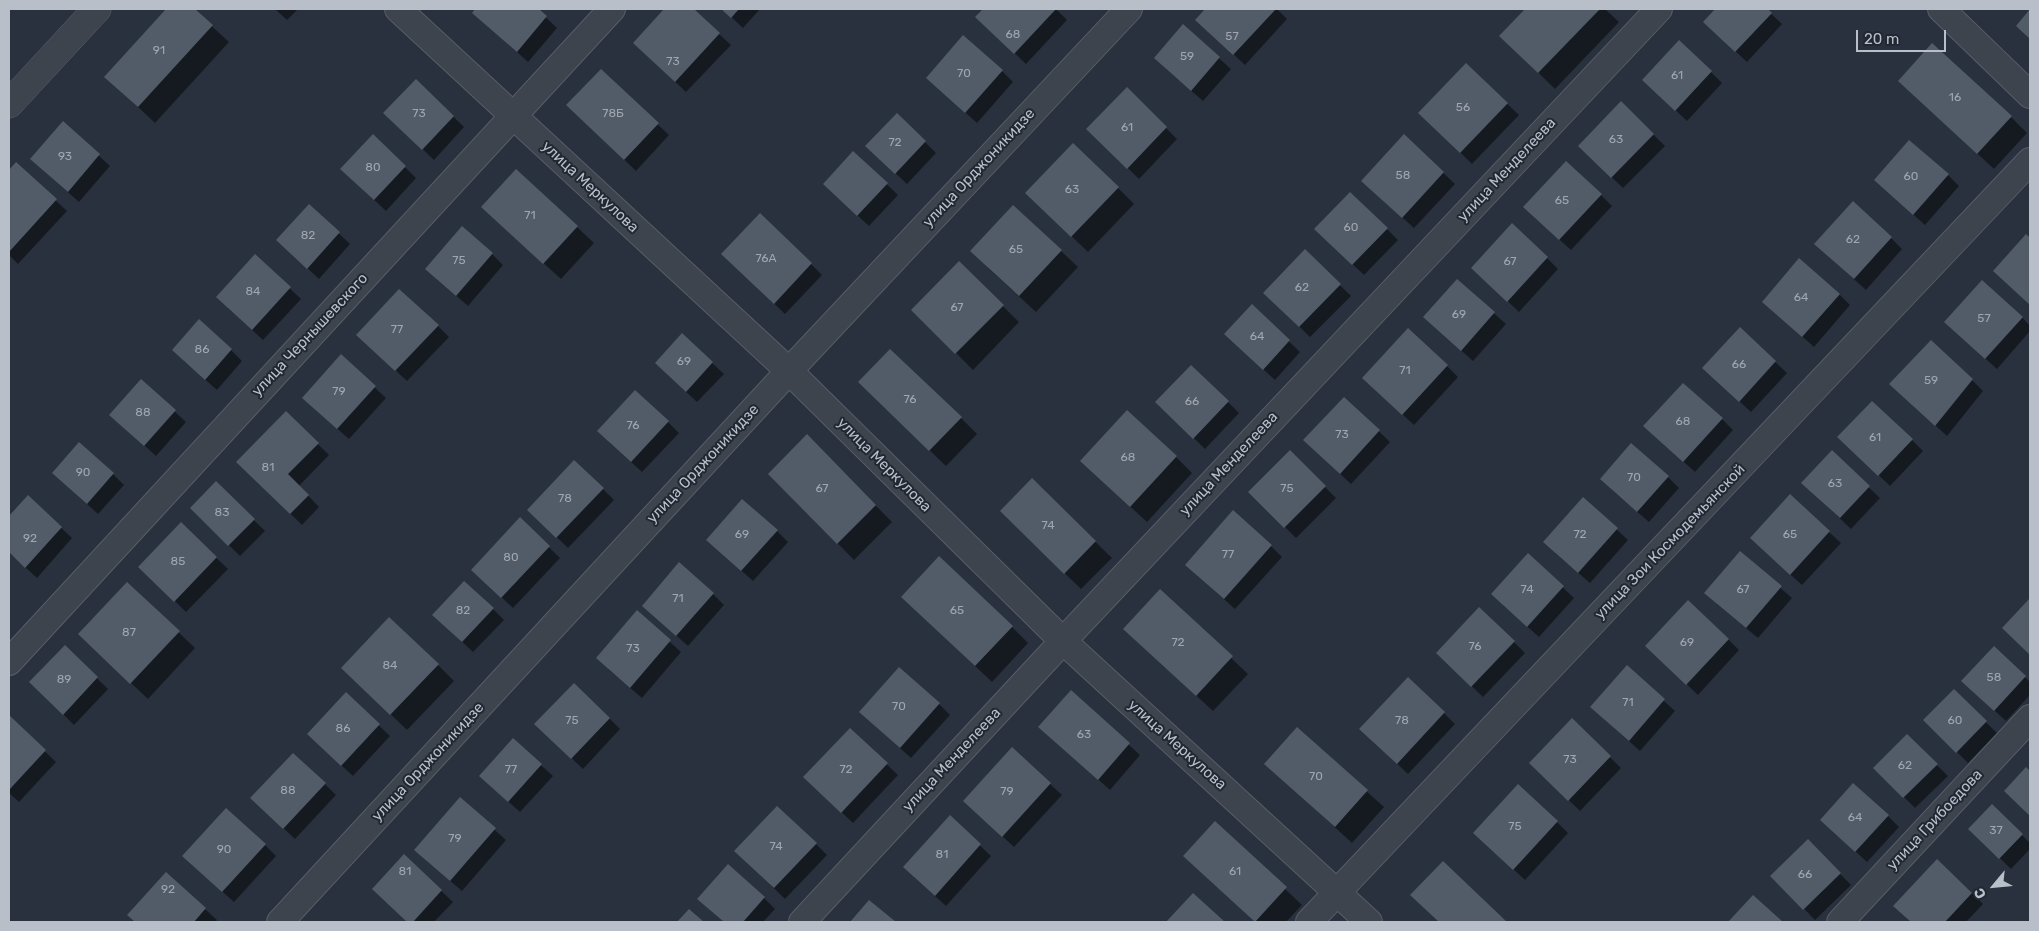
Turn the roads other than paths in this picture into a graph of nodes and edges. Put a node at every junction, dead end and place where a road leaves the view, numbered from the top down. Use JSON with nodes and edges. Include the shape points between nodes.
{"nodes":[{"id":1,"x":98,"y":9,"type":"edge"},
{"id":2,"x":398,"y":9,"type":"edge"},
{"id":3,"x":612,"y":9,"type":"edge"},
{"id":4,"x":1129,"y":9,"type":"edge"},
{"id":5,"x":1659,"y":9,"type":"edge"},
{"id":6,"x":1941,"y":9,"type":"edge"},
{"id":7,"x":2030,"y":95,"type":"edge"},
{"id":8,"x":9,"y":104,"type":"edge"},
{"id":9,"x":512,"y":115,"type":"junction"},
{"id":10,"x":2030,"y":162,"type":"edge"},
{"id":11,"x":789,"y":371,"type":"junction"},
{"id":12,"x":1063,"y":640,"type":"junction"},
{"id":13,"x":9,"y":662,"type":"edge"},
{"id":14,"x":2030,"y":718,"type":"edge"},
{"id":15,"x":1337,"y":892,"type":"junction"},
{"id":16,"x":280,"y":922,"type":"edge"},
{"id":17,"x":802,"y":922,"type":"edge"},
{"id":18,"x":1309,"y":922,"type":"edge"},
{"id":19,"x":1369,"y":922,"type":"edge"},
{"id":20,"x":1840,"y":922,"type":"edge"}],
"edges":[{"from":1,"to":8,"type":"street"},
{"from":2,"to":9,"type":"street","name":"улица Меркулова"},
{"from":3,"to":9,"type":"street","name":"улица Чернышевского"},
{"from":4,"to":11,"type":"street","name":"улица Орджоникидзе"},
{"from":5,"to":12,"type":"street","name":"улица Менделеева"},
{"from":6,"to":7,"type":"street"},
{"from":9,"to":11,"type":"street","name":"улица Меркулова"},
{"from":9,"to":13,"type":"street","name":"улица Чернышевского"},
{"from":10,"to":15,"type":"street","name":"улица Зои Космодемьянской"},
{"from":11,"to":12,"type":"street","name":"улица Меркулова"},
{"from":11,"to":16,"type":"street","name":"улица Орджоникидзе"},
{"from":12,"to":15,"type":"street","name":"улица Меркулова"},
{"from":12,"to":17,"type":"street","name":"улица Менделеева"},
{"from":14,"to":20,"type":"street","name":"улица Грибоедова"},
{"from":15,"to":18,"type":"street","name":"улица Зои Космодемьянской"},
{"from":15,"to":19,"type":"street","name":"улица Меркулова"}]}
